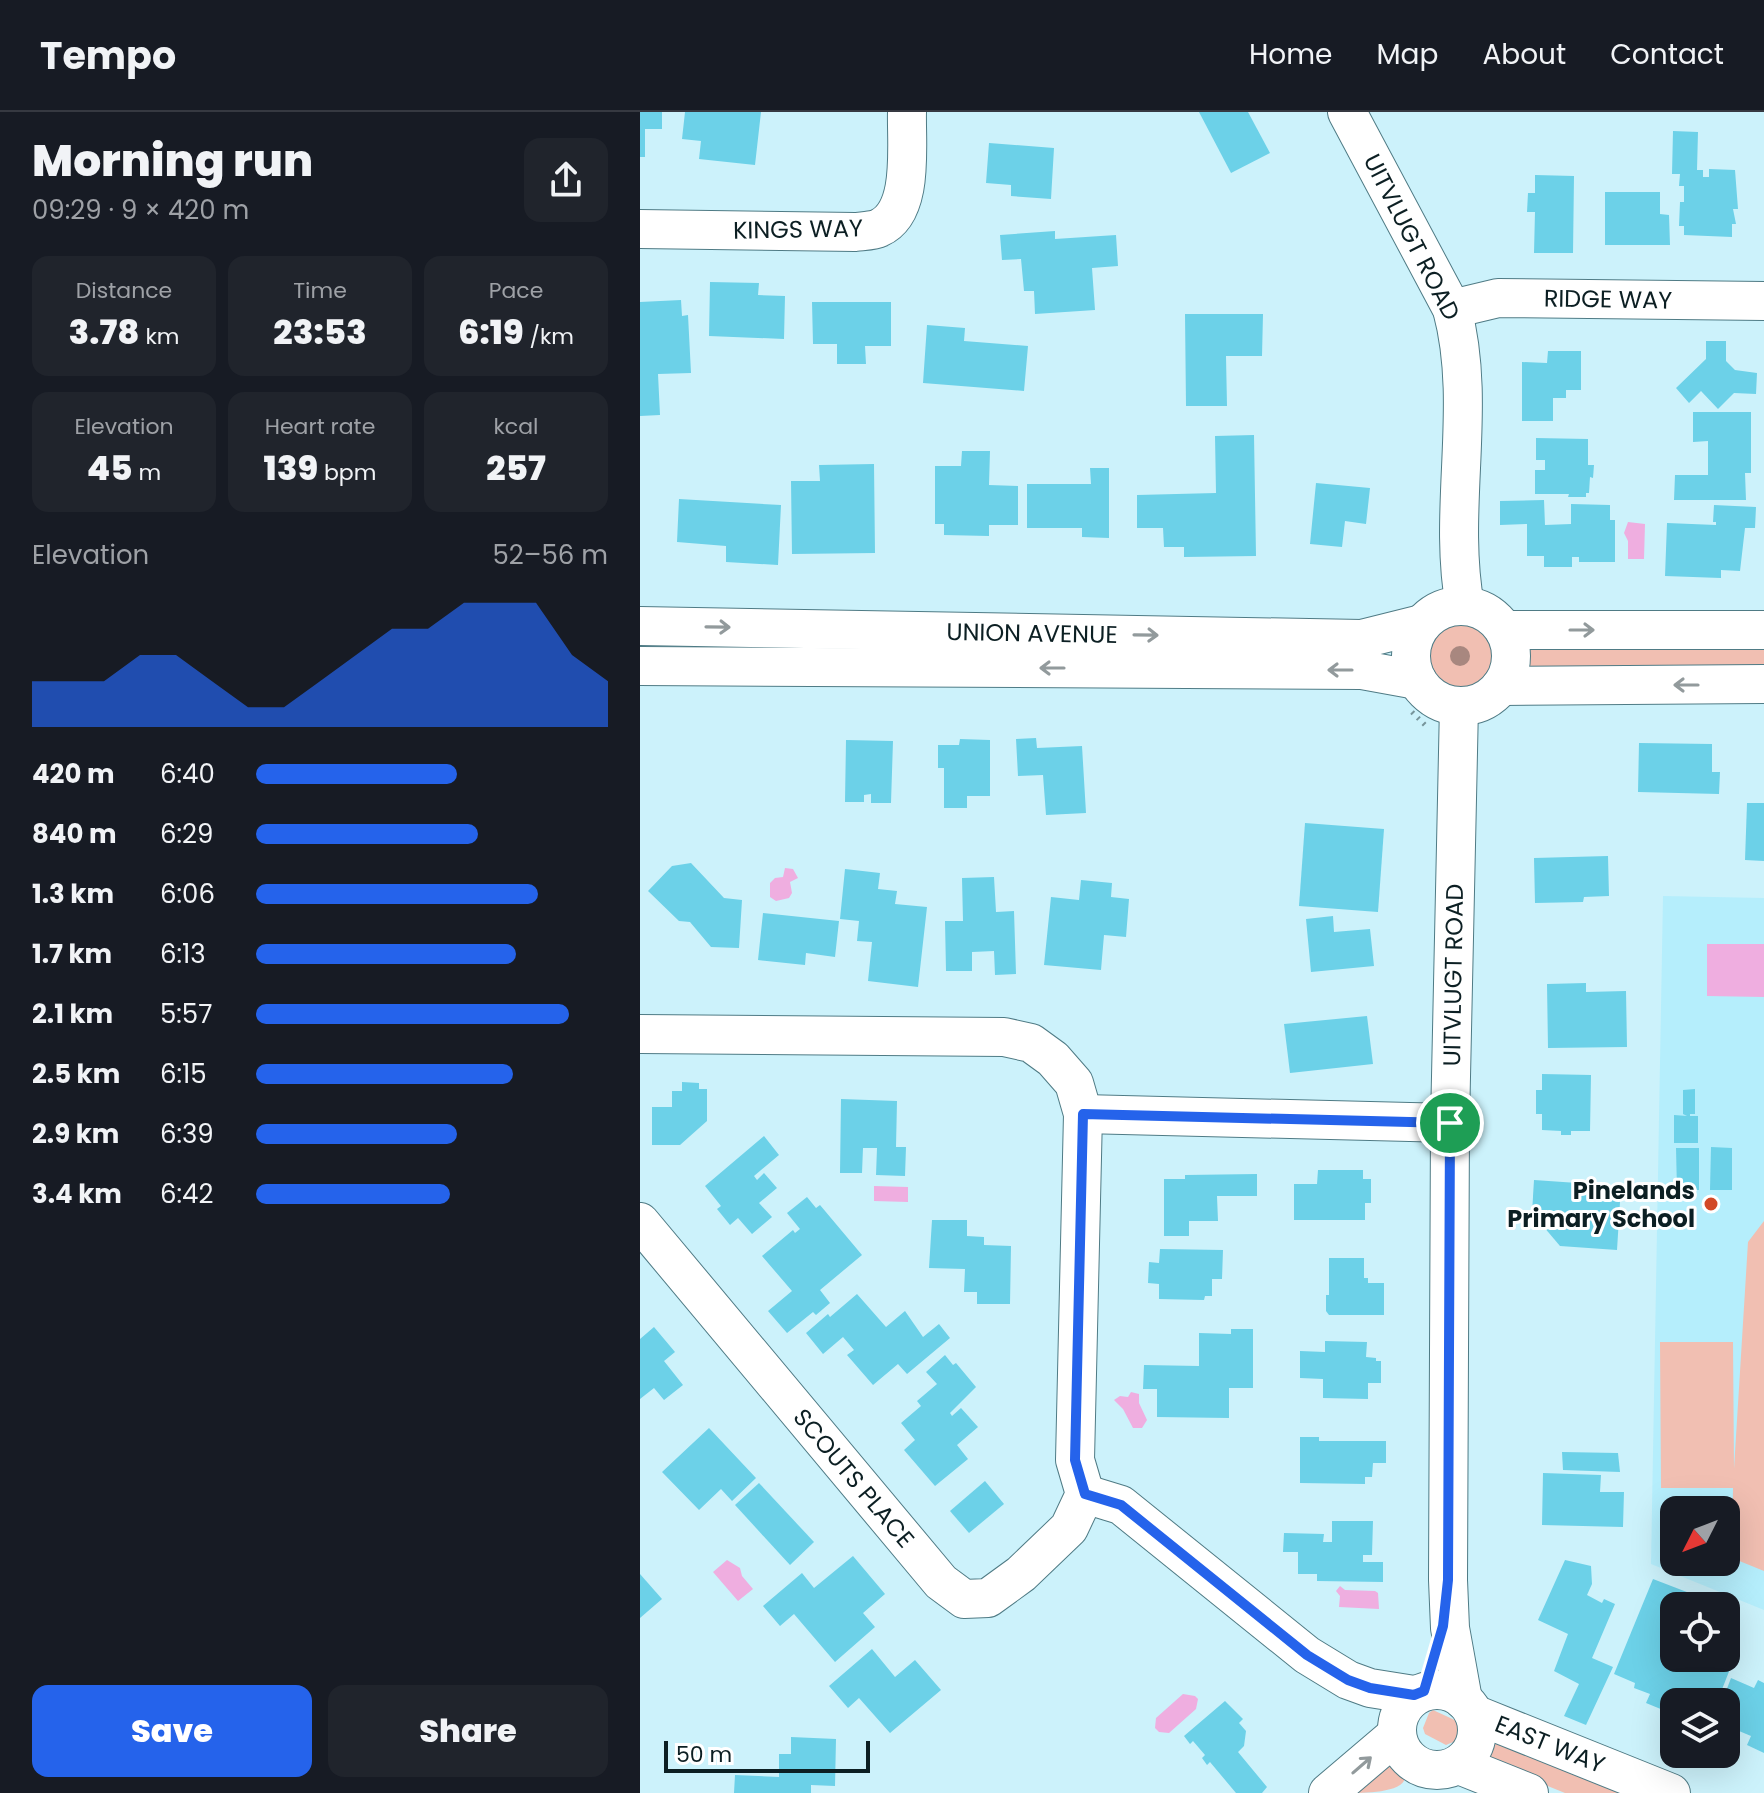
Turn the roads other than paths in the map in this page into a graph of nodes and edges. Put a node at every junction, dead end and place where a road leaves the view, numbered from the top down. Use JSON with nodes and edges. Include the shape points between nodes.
{"nodes":[{"id":1,"x":907,"y":112,"type":"edge"},
{"id":2,"x":1347,"y":112,"type":"edge"},
{"id":3,"x":640,"y":229,"type":"edge"},
{"id":4,"x":1764,"y":301,"type":"edge"},
{"id":5,"x":1452,"y":309,"type":"junction"},
{"id":6,"x":1465,"y":606,"type":"junction"},
{"id":7,"x":1422,"y":624,"type":"junction"},
{"id":8,"x":640,"y":629,"type":"edge"},
{"id":9,"x":1504,"y":630,"type":"junction"},
{"id":10,"x":1764,"y":630,"type":"edge"},
{"id":11,"x":640,"y":666,"type":"edge"},
{"id":12,"x":1417,"y":680,"type":"junction"},
{"id":13,"x":1764,"y":684,"type":"edge"},
{"id":14,"x":1501,"y":686,"type":"junction"},
{"id":15,"x":1459,"y":706,"type":"junction"},
{"id":16,"x":640,"y":1034,"type":"edge"},
{"id":17,"x":1083,"y":1114,"type":"junction"},
{"id":18,"x":1450,"y":1123,"type":"junction"},
{"id":19,"x":640,"y":1222,"type":"edge"},
{"id":20,"x":1085,"y":1494,"type":"junction"},
{"id":21,"x":1448,"y":1580,"type":"junction"},
{"id":22,"x":1307,"y":1655,"type":"junction"},
{"id":23,"x":1419,"y":1693,"type":"junction"},
{"id":24,"x":1469,"y":1707,"type":"junction"},
{"id":25,"x":1395,"y":1732,"type":"junction"},
{"id":26,"x":1434,"y":1776,"type":"edge"},
{"id":27,"x":1328,"y":1793,"type":"edge"},
{"id":28,"x":1529,"y":1793,"type":"edge"},
{"id":29,"x":1671,"y":1793,"type":"edge"}],
"edges":[{"from":1,"to":3,"type":"street","name":"KINGS WAY","via":[[905,193],[898,211],[880,227],[855,232]]},
{"from":2,"to":5,"type":"street","name":"UITVLUGT ROAD"},
{"from":4,"to":5,"type":"street","name":"RIDGE WAY","via":[[1498,298]]},
{"from":5,"to":6,"type":"street","name":"UITVLUGT ROAD","via":[[1460,359],[1459,578]]},
{"from":6,"to":7,"type":"street","via":[[1449,608]]},
{"from":6,"to":9,"type":"street","via":[[1487,614]]},
{"from":8,"to":7,"type":"street","name":"UNION AVENUE","one_way":true,"via":[[1362,639]]},
{"from":7,"to":12,"type":"street","via":[[1411,661]]},
{"from":9,"to":10,"type":"street","one_way":true},
{"from":9,"to":14,"type":"street","via":[[1511,659]]},
{"from":12,"to":11,"type":"street","name":"UNION AVENUE","one_way":true,"via":[[1362,670]]},
{"from":12,"to":15,"type":"street","via":[[1435,698]]},
{"from":13,"to":14,"type":"street","one_way":true},
{"from":14,"to":15,"type":"street","via":[[1483,701]]},
{"from":15,"to":18,"type":"street","name":"UITVLUGT ROAD"},
{"from":16,"to":17,"type":"street","via":[[1004,1037],[1031,1043],[1053,1059],[1074,1083]]},
{"from":17,"to":18,"type":"street"},
{"from":17,"to":20,"type":"street","via":[[1075,1460]]},
{"from":18,"to":21,"type":"street","name":"UITVLUGT ROAD"},
{"from":19,"to":20,"type":"street","name":"SCOUTS PLACE","via":[[941,1582],[964,1599],[988,1598],[1021,1574],[1069,1528]]},
{"from":20,"to":22,"type":"street","via":[[1121,1505]]},
{"from":21,"to":23,"type":"street","name":"UITVLUGT ROAD","via":[[1443,1626]]},
{"from":21,"to":24,"type":"street","name":"UITVLUGT ROAD","via":[[1450,1628]]},
{"from":22,"to":23,"type":"street","via":[[1359,1684]]},
{"from":22,"to":25,"type":"street","via":[[1358,1710]]},
{"from":23,"to":24,"type":"street","via":[[1441,1690]]},
{"from":23,"to":25,"type":"street","via":[[1400,1714]]},
{"from":24,"to":26,"type":"street","via":[[1477,1736],[1472,1752]]},
{"from":24,"to":29,"type":"street","name":"EAST WAY"},
{"from":25,"to":26,"type":"street","via":[[1405,1756]]},
{"from":27,"to":25,"type":"street","one_way":true},
{"from":26,"to":28,"type":"street"}]}
